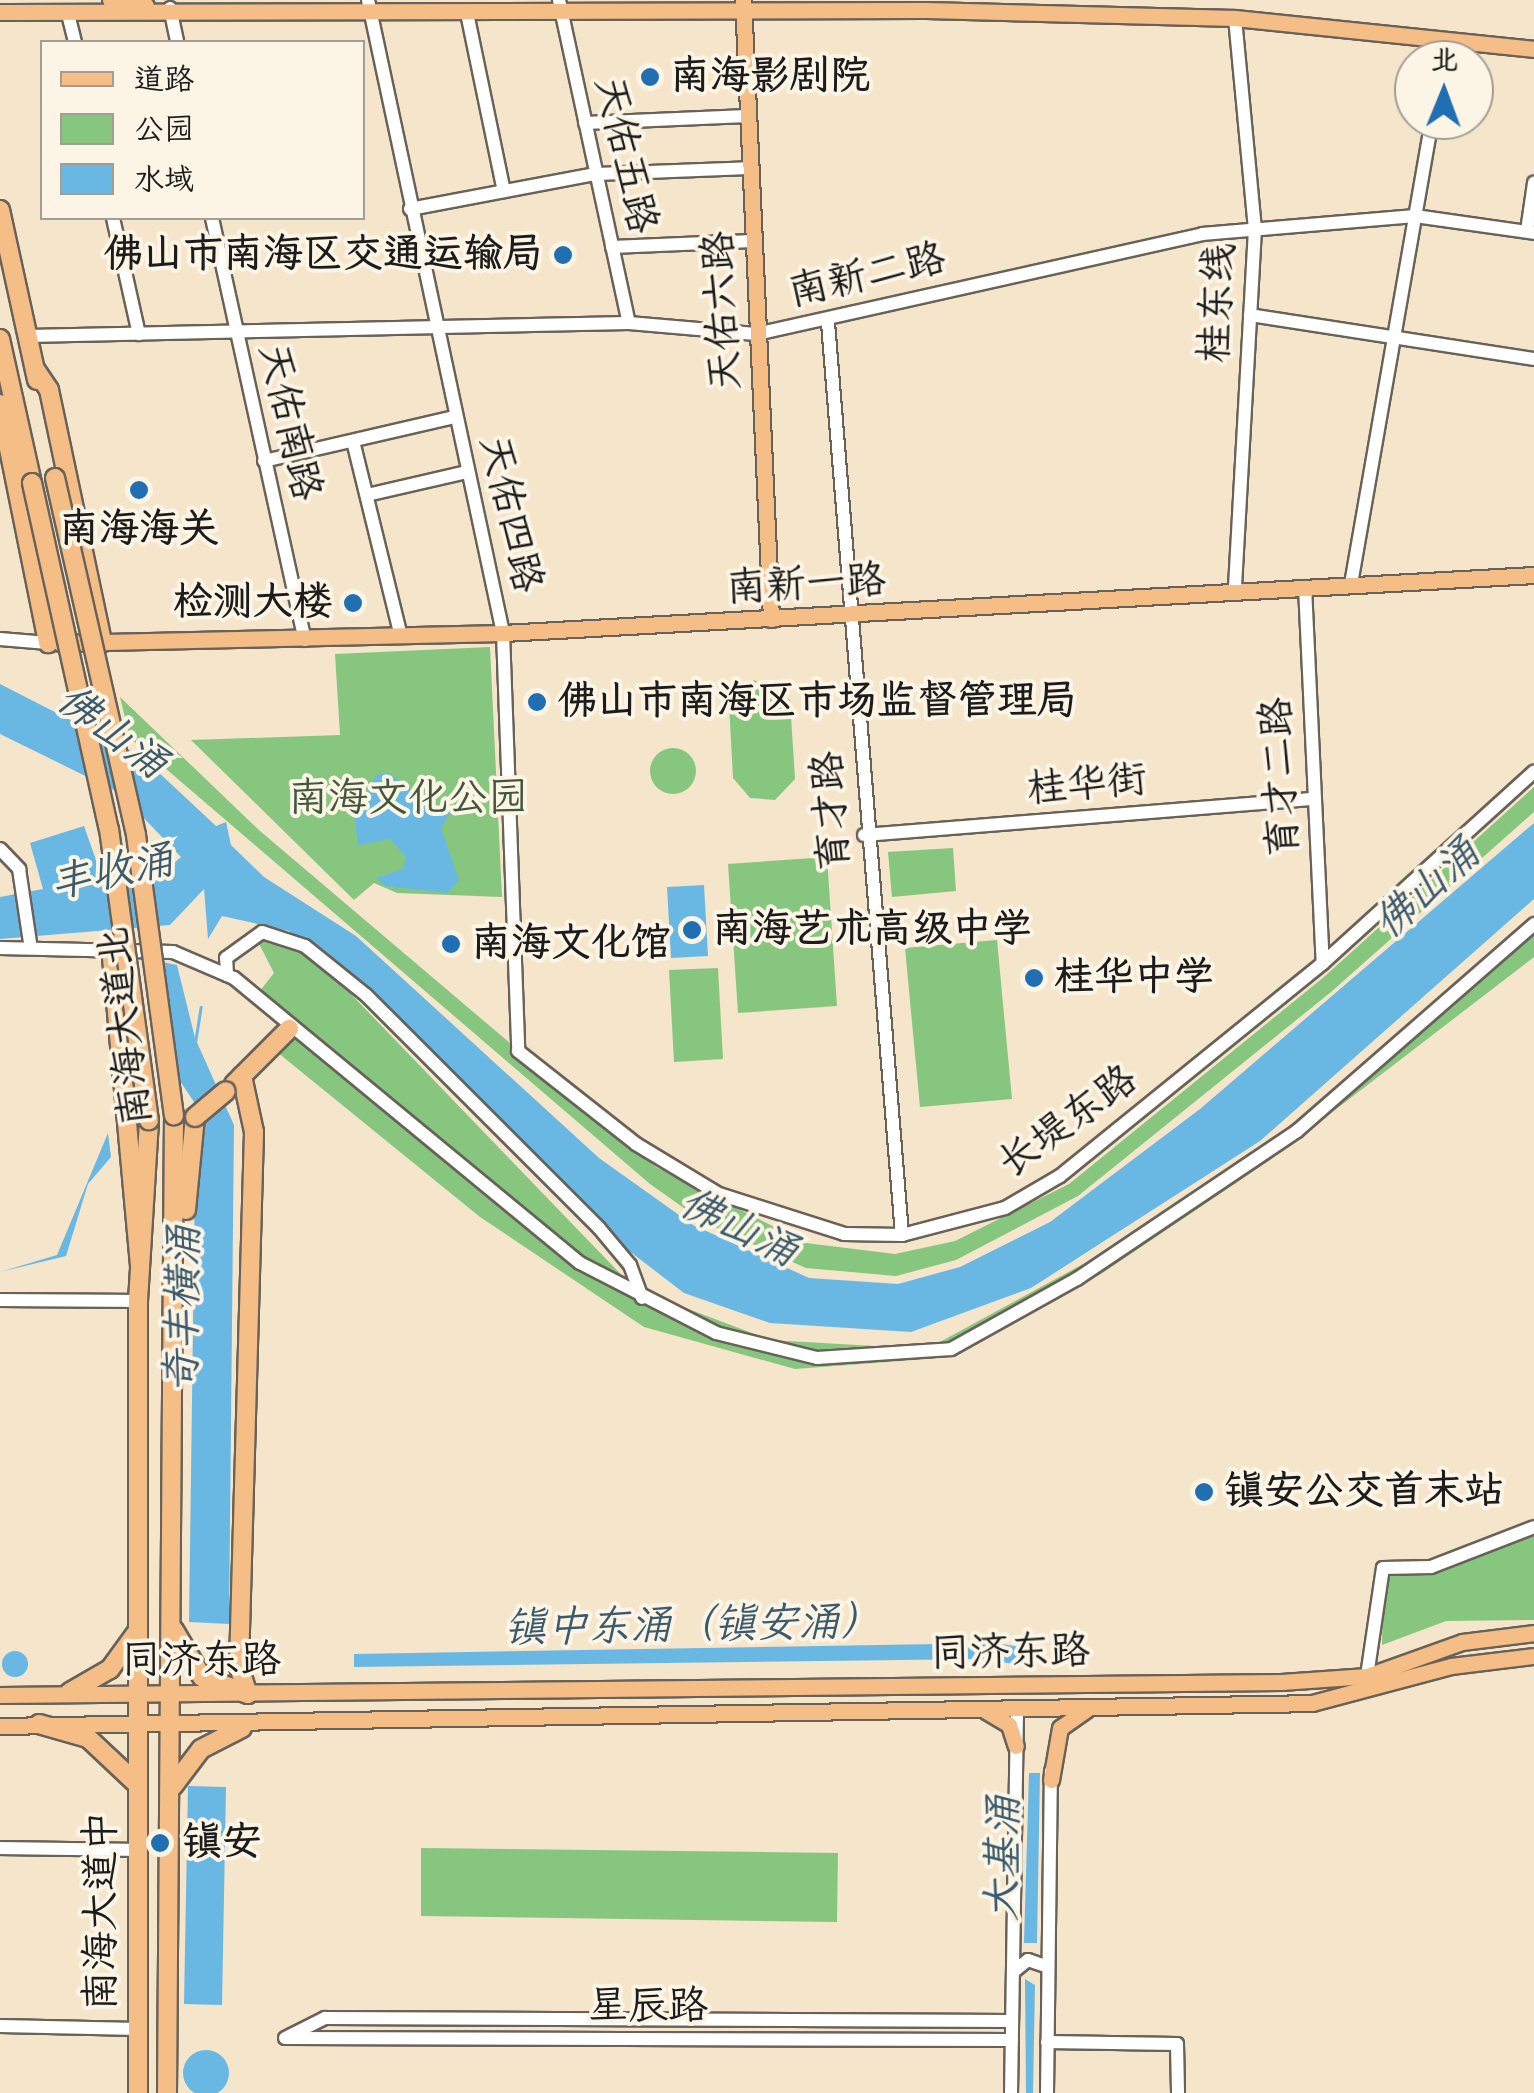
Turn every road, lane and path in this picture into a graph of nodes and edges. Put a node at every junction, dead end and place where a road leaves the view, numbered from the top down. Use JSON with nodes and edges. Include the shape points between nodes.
{"nodes":[{"id":1,"x":110,"y":0,"type":"edge"},
{"id":2,"x":927,"y":5,"type":"edge"},
{"id":3,"x":369,"y":6,"type":"edge"},
{"id":4,"x":560,"y":7,"type":"edge"},
{"id":5,"x":744,"y":7,"type":"edge"},
{"id":6,"x":170,"y":8,"type":"junction"},
{"id":7,"x":0,"y":12,"type":"edge"},
{"id":8,"x":467,"y":13,"type":"junction"},
{"id":9,"x":68,"y":14,"type":"junction"},
{"id":10,"x":1235,"y":18,"type":"junction"},
{"id":11,"x":74,"y":40,"type":"edge"},
{"id":12,"x":177,"y":40,"type":"edge"},
{"id":13,"x":1437,"y":40,"type":"edge"},
{"id":14,"x":1494,"y":45,"type":"edge"},
{"id":15,"x":1534,"y":49,"type":"edge"},
{"id":16,"x":748,"y":116,"type":"junction"},
{"id":17,"x":585,"y":123,"type":"junction"},
{"id":18,"x":1428,"y":140,"type":"edge"},
{"id":19,"x":750,"y":168,"type":"junction"},
{"id":20,"x":596,"y":174,"type":"junction"},
{"id":21,"x":1534,"y":182,"type":"edge"},
{"id":22,"x":504,"y":191,"type":"junction"},
{"id":23,"x":410,"y":209,"type":"junction"},
{"id":24,"x":0,"y":210,"type":"edge"},
{"id":25,"x":1415,"y":216,"type":"junction"},
{"id":26,"x":113,"y":220,"type":"edge"},
{"id":27,"x":212,"y":220,"type":"edge"},
{"id":28,"x":1255,"y":230,"type":"junction"},
{"id":29,"x":1530,"y":232,"type":"edge"},
{"id":30,"x":752,"y":241,"type":"junction"},
{"id":31,"x":612,"y":247,"type":"junction"},
{"id":32,"x":1250,"y":315,"type":"junction"},
{"id":33,"x":828,"y":322,"type":"junction"},
{"id":34,"x":629,"y":323,"type":"junction"},
{"id":35,"x":435,"y":328,"type":"junction"},
{"id":36,"x":236,"y":333,"type":"junction"},
{"id":37,"x":138,"y":334,"type":"junction"},
{"id":38,"x":756,"y":334,"type":"junction"},
{"id":39,"x":28,"y":336,"type":"junction"},
{"id":40,"x":1395,"y":338,"type":"junction"},
{"id":41,"x":1,"y":353,"type":"edge"},
{"id":42,"x":1534,"y":359,"type":"edge"},
{"id":43,"x":34,"y":368,"type":"junction"},
{"id":44,"x":0,"y":404,"type":"edge"},
{"id":45,"x":455,"y":417,"type":"junction"},
{"id":46,"x":354,"y":440,"type":"junction"},
{"id":47,"x":264,"y":461,"type":"junction"},
{"id":48,"x":467,"y":472,"type":"junction"},
{"id":49,"x":367,"y":495,"type":"junction"},
{"id":50,"x":1534,"y":574,"type":"edge"},
{"id":51,"x":1351,"y":584,"type":"junction"},
{"id":52,"x":1305,"y":587,"type":"junction"},
{"id":53,"x":1235,"y":591,"type":"junction"},
{"id":54,"x":853,"y":615,"type":"junction"},
{"id":55,"x":771,"y":619,"type":"junction"},
{"id":56,"x":504,"y":633,"type":"junction"},
{"id":57,"x":401,"y":636,"type":"junction"},
{"id":58,"x":0,"y":639,"type":"edge"},
{"id":59,"x":305,"y":640,"type":"junction"},
{"id":60,"x":102,"y":642,"type":"junction"},
{"id":61,"x":48,"y":643,"type":"junction"},
{"id":62,"x":1534,"y":772,"type":"edge"},
{"id":63,"x":1315,"y":799,"type":"junction"},
{"id":64,"x":864,"y":835,"type":"junction"},
{"id":65,"x":3,"y":857,"type":"edge"},
{"id":66,"x":1534,"y":924,"type":"edge"},
{"id":67,"x":30,"y":943,"type":"junction"},
{"id":68,"x":0,"y":948,"type":"edge"},
{"id":69,"x":111,"y":948,"type":"junction"},
{"id":70,"x":1323,"y":964,"type":"junction"},
{"id":71,"x":227,"y":975,"type":"junction"},
{"id":72,"x":290,"y":1029,"type":"junction"},
{"id":73,"x":518,"y":1050,"type":"joint"},
{"id":74,"x":242,"y":1076,"type":"junction"},
{"id":75,"x":902,"y":1235,"type":"junction"},
{"id":76,"x":143,"y":1268,"type":"junction"},
{"id":77,"x":642,"y":1298,"type":"junction"},
{"id":78,"x":0,"y":1300,"type":"edge"},
{"id":79,"x":138,"y":1301,"type":"junction"},
{"id":80,"x":173,"y":1303,"type":"junction"},
{"id":81,"x":1534,"y":1528,"type":"edge"},
{"id":82,"x":171,"y":1623,"type":"junction"},
{"id":83,"x":138,"y":1631,"type":"junction"},
{"id":84,"x":1534,"y":1633,"type":"edge"},
{"id":85,"x":1534,"y":1656,"type":"edge"},
{"id":86,"x":1367,"y":1676,"type":"junction"},
{"id":87,"x":70,"y":1692,"type":"junction"},
{"id":88,"x":136,"y":1694,"type":"junction"},
{"id":89,"x":248,"y":1694,"type":"junction"},
{"id":90,"x":0,"y":1695,"type":"edge"},
{"id":91,"x":170,"y":1697,"type":"junction"},
{"id":92,"x":1053,"y":1706,"type":"junction"},
{"id":93,"x":1017,"y":1707,"type":"junction"},
{"id":94,"x":1091,"y":1707,"type":"junction"},
{"id":95,"x":982,"y":1709,"type":"junction"},
{"id":96,"x":39,"y":1724,"type":"junction"},
{"id":97,"x":0,"y":1726,"type":"edge"},
{"id":98,"x":136,"y":1728,"type":"junction"},
{"id":99,"x":242,"y":1728,"type":"junction"},
{"id":100,"x":170,"y":1729,"type":"junction"},
{"id":101,"x":1016,"y":1746,"type":"junction"},
{"id":102,"x":1051,"y":1780,"type":"junction"},
{"id":103,"x":136,"y":1784,"type":"junction"},
{"id":104,"x":170,"y":1790,"type":"junction"},
{"id":105,"x":0,"y":1848,"type":"edge"},
{"id":106,"x":137,"y":1850,"type":"junction"},
{"id":107,"x":1048,"y":1967,"type":"junction"},
{"id":108,"x":1013,"y":1972,"type":"junction"},
{"id":109,"x":1012,"y":2021,"type":"junction"},
{"id":110,"x":0,"y":2026,"type":"edge"},
{"id":111,"x":138,"y":2029,"type":"junction"},
{"id":112,"x":1012,"y":2040,"type":"junction"},
{"id":113,"x":1048,"y":2042,"type":"junction"},
{"id":114,"x":138,"y":2093,"type":"edge"},
{"id":115,"x":166,"y":2093,"type":"edge"},
{"id":116,"x":1011,"y":2093,"type":"edge"},
{"id":117,"x":1047,"y":2093,"type":"edge"},
{"id":118,"x":1178,"y":2093,"type":"edge"}],
"edges":[{"from":1,"to":6,"type":"main road"},
{"from":2,"to":5,"type":"main road"},
{"from":2,"to":10,"type":"main road"},
{"from":3,"to":6,"type":"main road"},
{"from":3,"to":8,"type":"main road"},
{"from":3,"to":23,"type":"street","name":"天佑四路"},
{"from":4,"to":5,"type":"main road"},
{"from":4,"to":8,"type":"main road"},
{"from":4,"to":17,"type":"street","name":"天佑五路"},
{"from":5,"to":16,"type":"main road","name":"天佑六路"},
{"from":6,"to":9,"type":"main road"},
{"from":6,"to":12,"type":"street"},
{"from":7,"to":9,"type":"main road"},
{"from":8,"to":22,"type":"street"},
{"from":9,"to":11,"type":"street"},
{"from":10,"to":13,"type":"main road"},
{"from":10,"to":28,"type":"street","name":"桂东线"},
{"from":14,"to":15,"type":"main road"},
{"from":16,"to":17,"type":"street"},
{"from":16,"to":19,"type":"main road","name":"天佑六路"},
{"from":17,"to":20,"type":"street","name":"天佑五路"},
{"from":18,"to":25,"type":"street"},
{"from":19,"to":20,"type":"street"},
{"from":19,"to":30,"type":"main road","name":"天佑六路"},
{"from":20,"to":22,"type":"street"},
{"from":20,"to":31,"type":"street","name":"天佑五路"},
{"from":21,"to":29,"type":"street"},
{"from":22,"to":23,"type":"street"},
{"from":23,"to":35,"type":"street","name":"天佑四路"},
{"from":24,"to":39,"type":"highway","name":"南海大道北"},
{"from":25,"to":28,"type":"street","name":"南新二路"},
{"from":25,"to":29,"type":"street","name":"南新二路"},
{"from":25,"to":40,"type":"street"},
{"from":26,"to":37,"type":"street"},
{"from":27,"to":36,"type":"street","name":"天佑南路"},
{"from":28,"to":32,"type":"street","name":"桂东线"},
{"from":28,"to":33,"type":"street","name":"南新二路","via":[[1022,272]]},
{"from":30,"to":31,"type":"street"},
{"from":30,"to":38,"type":"main road","name":"天佑六路"},
{"from":31,"to":34,"type":"street","name":"天佑五路"},
{"from":32,"to":40,"type":"street"},
{"from":32,"to":53,"type":"street","name":"桂东线"},
{"from":33,"to":38,"type":"street","name":"南新二路"},
{"from":33,"to":54,"type":"street","name":"育才路"},
{"from":34,"to":35,"type":"street","name":"南新二路"},
{"from":34,"to":38,"type":"street","name":"南新二路"},
{"from":35,"to":36,"type":"street","name":"南新二路"},
{"from":35,"to":45,"type":"street","name":"天佑四路"},
{"from":36,"to":37,"type":"street","name":"南新二路"},
{"from":36,"to":47,"type":"street","name":"天佑南路"},
{"from":37,"to":39,"type":"street","name":"南新二路"},
{"from":38,"to":55,"type":"main road","name":"天佑六路"},
{"from":39,"to":43,"type":"highway","name":"南海大道北"},
{"from":40,"to":42,"type":"street"},
{"from":40,"to":51,"type":"street"},
{"from":41,"to":76,"type":"highway","name":"南海大道北","bridge":true,"via":[[110,829],[149,1120]]},
{"from":43,"to":60,"type":"highway","via":[[49,390]]},
{"from":43,"to":80,"type":"highway","name":"南海大道北","bridge":true,"via":[[136,834],[174,1115]]},
{"from":44,"to":61,"type":"highway"},
{"from":45,"to":46,"type":"street"},
{"from":45,"to":48,"type":"street","name":"天佑四路"},
{"from":46,"to":47,"type":"street"},
{"from":46,"to":49,"type":"street"},
{"from":47,"to":59,"type":"street","name":"天佑南路"},
{"from":48,"to":49,"type":"street"},
{"from":48,"to":56,"type":"street","name":"天佑四路"},
{"from":49,"to":57,"type":"street"},
{"from":50,"to":51,"type":"main road","name":"南新一路"},
{"from":51,"to":52,"type":"main road","name":"南新一路"},
{"from":52,"to":53,"type":"main road","name":"南新一路"},
{"from":52,"to":63,"type":"street","name":"育才二路"},
{"from":53,"to":54,"type":"main road","name":"南新一路"},
{"from":54,"to":55,"type":"main road","name":"南新一路"},
{"from":54,"to":64,"type":"street","name":"育才路"},
{"from":55,"to":56,"type":"main road","name":"南新一路"},
{"from":56,"to":57,"type":"main road","name":"南新一路"},
{"from":56,"to":73,"type":"street","name":"天佑四路"},
{"from":57,"to":59,"type":"main road","name":"南新一路"},
{"from":58,"to":61,"type":"street"},
{"from":59,"to":60,"type":"main road","name":"南新一路"},
{"from":60,"to":61,"type":"main road","name":"南新一路"},
{"from":62,"to":70,"type":"street","name":"长堤东路"},
{"from":63,"to":64,"type":"street","name":"桂华街"},
{"from":63,"to":70,"type":"street","name":"育才二路"},
{"from":64,"to":75,"type":"street","name":"育才路"},
{"from":65,"to":67,"type":"street","via":[[24,890]]},
{"from":66,"to":77,"type":"street","via":[[1297,1131],[1150,1235],[950,1349],[817,1358],[716,1333]]},
{"from":67,"to":68,"type":"street"},
{"from":67,"to":69,"type":"street"},
{"from":69,"to":71,"type":"street","via":[[174,952]]},
{"from":69,"to":76,"type":"highway","via":[[134,1256]]},
{"from":70,"to":75,"type":"street","name":"长堤东路","via":[[1060,1176],[1005,1208]]},
{"from":71,"to":72,"type":"street"},
{"from":71,"to":77,"type":"street","via":[[226,958],[262,932],[305,946],[366,995],[598,1228],[630,1264]]},
{"from":72,"to":74,"type":"highway"},
{"from":72,"to":77,"type":"street","via":[[580,1263]]},
{"from":73,"to":75,"type":"street","name":"长堤东路","via":[[636,1144],[720,1194],[844,1234]]},
{"from":74,"to":80,"type":"highway","bridge":true,"via":[[195,1117],[184,1284]]},
{"from":74,"to":89,"type":"highway","via":[[254,1132],[239,1667]]},
{"from":76,"to":79,"type":"highway","name":"南海大道北"},
{"from":78,"to":79,"type":"street"},
{"from":79,"to":83,"type":"highway","name":"南海大道北"},
{"from":80,"to":82,"type":"highway","name":"南海大道北"},
{"from":81,"to":86,"type":"street","via":[[1431,1567],[1382,1568]]},
{"from":82,"to":89,"type":"highway","via":[[202,1677]]},
{"from":82,"to":91,"type":"highway","name":"南海大道北"},
{"from":83,"to":87,"type":"highway","via":[[110,1669]]},
{"from":83,"to":88,"type":"highway","name":"南海大道北"},
{"from":84,"to":86,"type":"main road","name":"同济东路","via":[[1462,1642]]},
{"from":85,"to":94,"type":"main road","name":"同济东路","via":[[1451,1666],[1312,1703]]},
{"from":86,"to":89,"type":"main road","name":"同济东路"},
{"from":87,"to":88,"type":"main road","name":"同济东路"},
{"from":87,"to":90,"type":"main road","name":"同济东路"},
{"from":88,"to":91,"type":"main road","name":"同济东路"},
{"from":88,"to":98,"type":"highway","name":"南海大道北"},
{"from":89,"to":91,"type":"main road","name":"同济东路"},
{"from":91,"to":100,"type":"highway","name":"南海大道北"},
{"from":92,"to":93,"type":"main road","name":"同济东路"},
{"from":92,"to":94,"type":"main road","name":"同济东路"},
{"from":92,"to":102,"type":"street"},
{"from":93,"to":95,"type":"main road","name":"同济东路"},
{"from":93,"to":101,"type":"street"},
{"from":94,"to":102,"type":"main road","via":[[1060,1728]]},
{"from":95,"to":99,"type":"main road","name":"同济东路"},
{"from":95,"to":101,"type":"main road","via":[[1010,1725]]},
{"from":96,"to":97,"type":"main road","name":"同济东路"},
{"from":96,"to":98,"type":"main road","name":"同济东路"},
{"from":96,"to":103,"type":"highway","via":[[88,1738]]},
{"from":98,"to":100,"type":"main road","name":"同济东路"},
{"from":98,"to":103,"type":"highway","name":"南海大道中"},
{"from":99,"to":100,"type":"main road","name":"同济东路"},
{"from":99,"to":104,"type":"highway","via":[[202,1750]]},
{"from":100,"to":104,"type":"highway","name":"南海大道中"},
{"from":101,"to":108,"type":"street"},
{"from":102,"to":107,"type":"street"},
{"from":103,"to":106,"type":"highway","name":"南海大道中"},
{"from":104,"to":115,"type":"highway","name":"南海大道中"},
{"from":105,"to":106,"type":"street"},
{"from":106,"to":111,"type":"highway","name":"南海大道中"},
{"from":107,"to":108,"type":"street","via":[[1028,1960]]},
{"from":107,"to":113,"type":"street"},
{"from":108,"to":109,"type":"street"},
{"from":109,"to":112,"type":"street"},
{"from":109,"to":112,"type":"street","name":"星辰路","via":[[325,2018],[285,2038]]},
{"from":110,"to":111,"type":"street"},
{"from":111,"to":114,"type":"highway","name":"南海大道中"},
{"from":112,"to":116,"type":"street"},
{"from":113,"to":117,"type":"street"},
{"from":113,"to":118,"type":"street","via":[[1178,2044]]}]}
